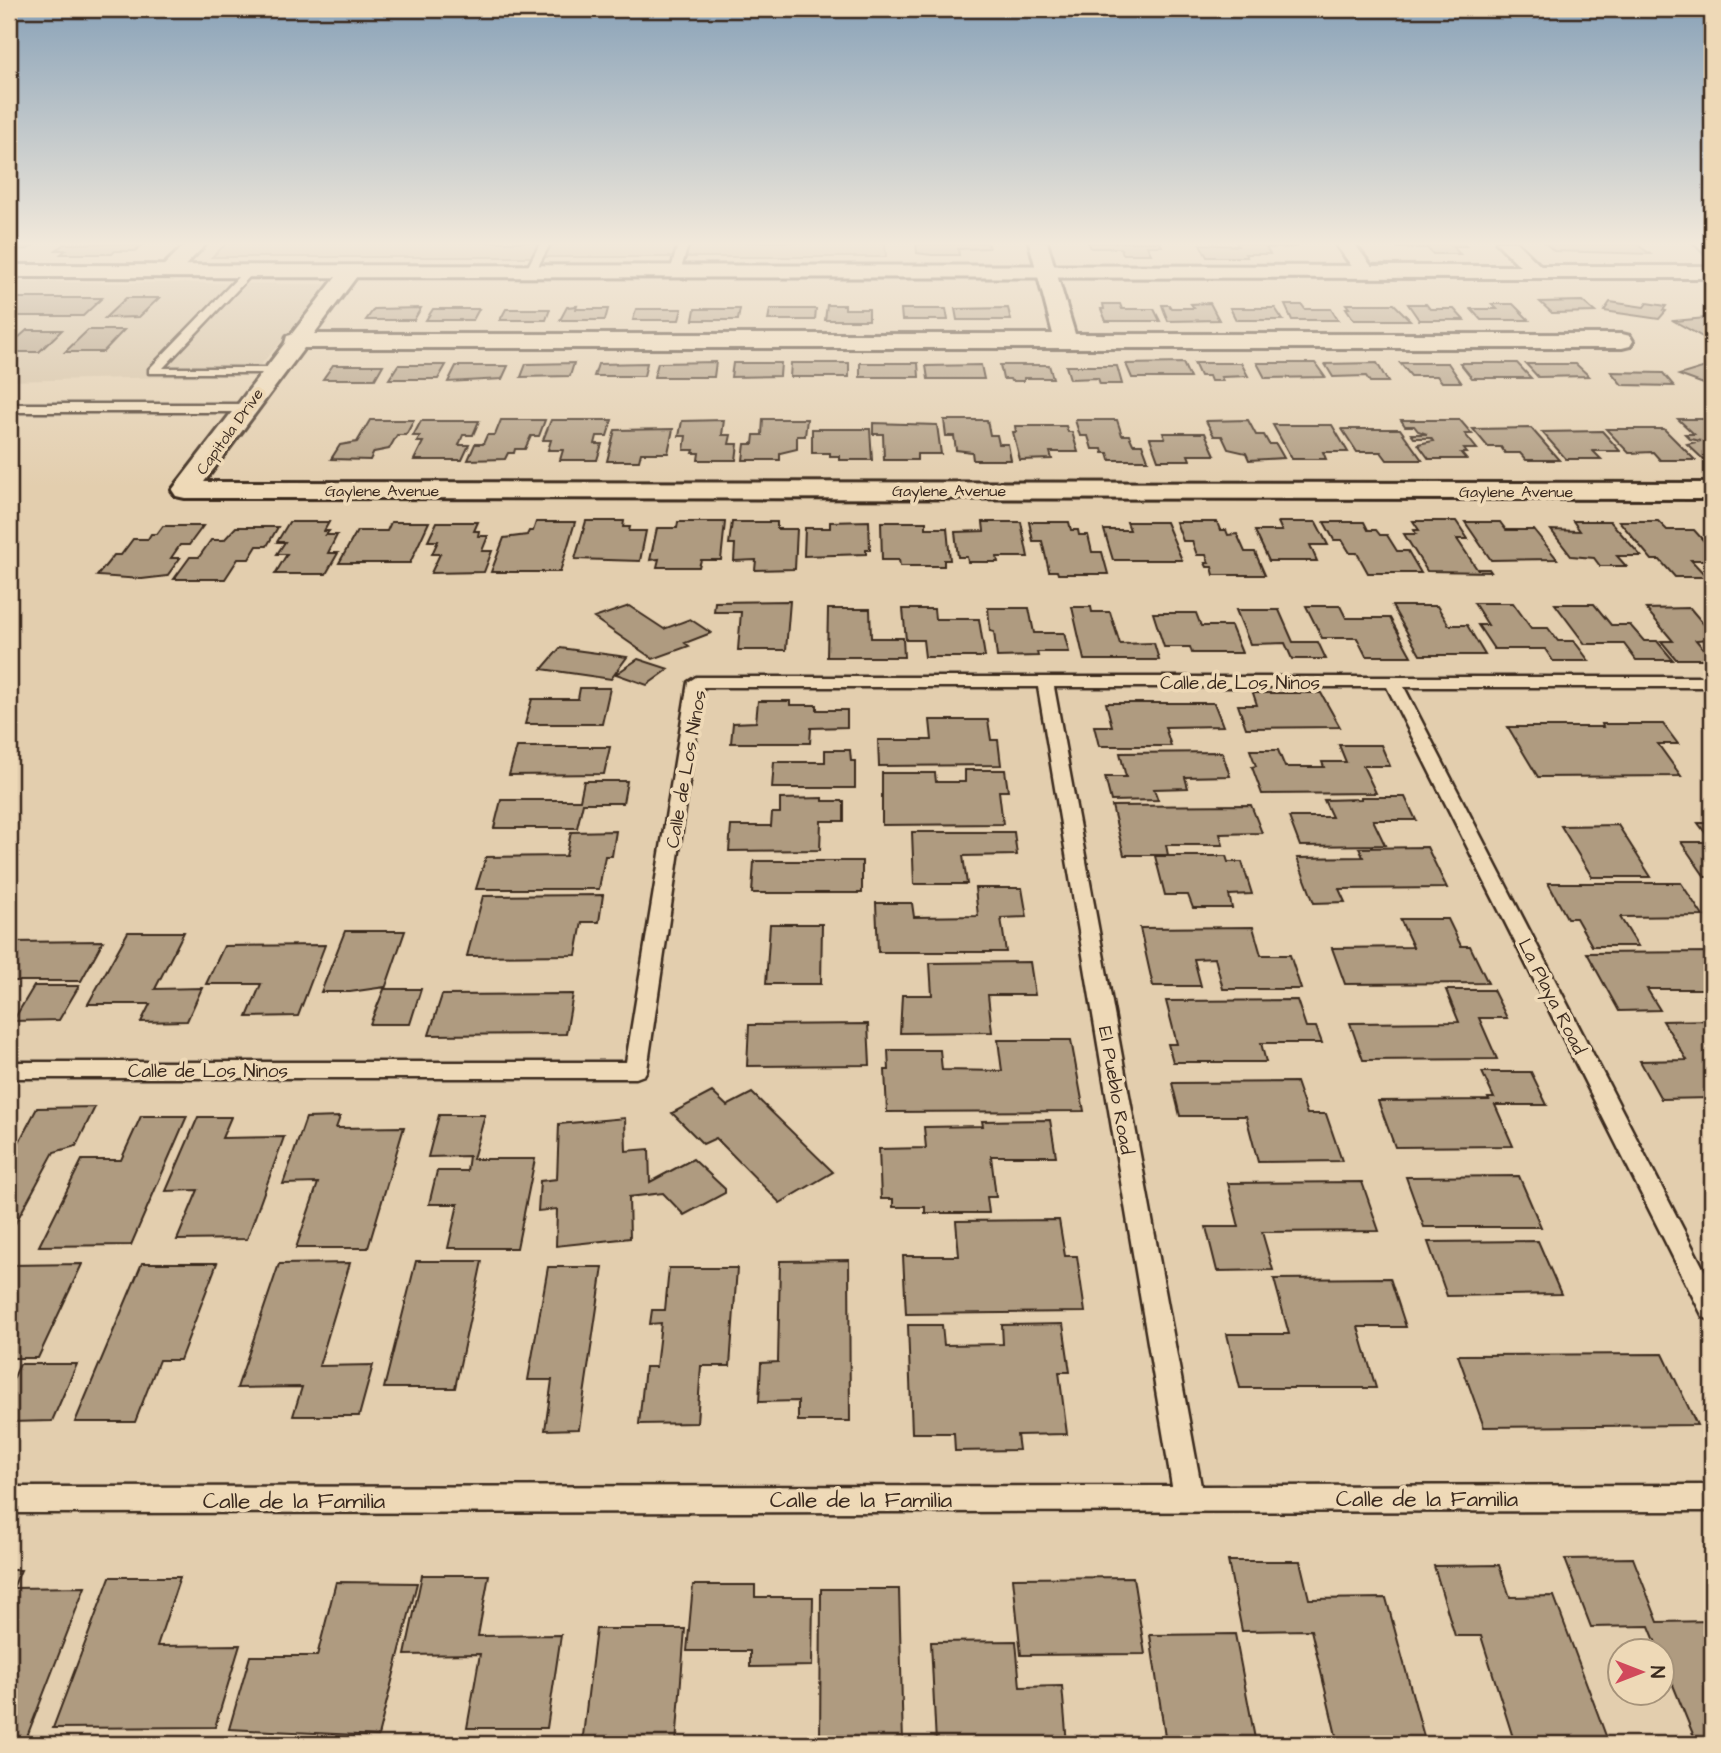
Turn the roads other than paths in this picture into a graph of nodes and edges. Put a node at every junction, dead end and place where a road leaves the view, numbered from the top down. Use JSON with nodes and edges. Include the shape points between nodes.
{"nodes":[{"id":1,"x":199,"y":324,"type":"edge"},
{"id":2,"x":309,"y":324,"type":"edge"},
{"id":3,"x":1061,"y":324,"type":"edge"},
{"id":4,"x":295,"y":341,"type":"junction"},
{"id":5,"x":1066,"y":341,"type":"junction"},
{"id":6,"x":1622,"y":341,"type":"dead end"},
{"id":7,"x":273,"y":371,"type":"junction"},
{"id":8,"x":9,"y":408,"type":"edge"},
{"id":9,"x":246,"y":408,"type":"junction"},
{"id":10,"x":185,"y":490,"type":"joint"},
{"id":11,"x":1712,"y":491,"type":"edge"},
{"id":12,"x":1045,"y":682,"type":"junction"},
{"id":13,"x":1393,"y":682,"type":"junction"},
{"id":14,"x":1712,"y":682,"type":"edge"},
{"id":15,"x":9,"y":1070,"type":"edge"},
{"id":16,"x":1712,"y":1310,"type":"edge"},
{"id":17,"x":1712,"y":1498,"type":"edge"},
{"id":18,"x":1189,"y":1499,"type":"junction"},
{"id":19,"x":9,"y":1500,"type":"edge"}],
"edges":[{"from":1,"to":7,"type":"lane","via":[[153,371]]},
{"from":2,"to":4,"type":"street","name":"Capitola Drive"},
{"from":3,"to":5,"type":"street"},
{"from":4,"to":5,"type":"street"},
{"from":4,"to":7,"type":"street","name":"Capitola Drive"},
{"from":5,"to":6,"type":"street"},
{"from":7,"to":9,"type":"street","name":"Capitola Drive"},
{"from":8,"to":9,"type":"lane"},
{"from":9,"to":10,"type":"street","name":"Capitola Drive"},
{"from":10,"to":11,"type":"street","name":"Gaylene Avenue"},
{"from":12,"to":13,"type":"lane","name":"Calle de Los Ninos"},
{"from":12,"to":15,"type":"lane","name":"Calle de Los Ninos","via":[[696,682],[636,1070]]},
{"from":12,"to":18,"type":"lane","name":"El Pueblo Road"},
{"from":13,"to":14,"type":"lane","name":"Calle de Los Ninos"},
{"from":13,"to":16,"type":"lane","name":"La Playa Road"},
{"from":17,"to":18,"type":"lane","name":"Calle de la Familia"},
{"from":18,"to":19,"type":"lane","name":"Calle de la Familia"}]}
